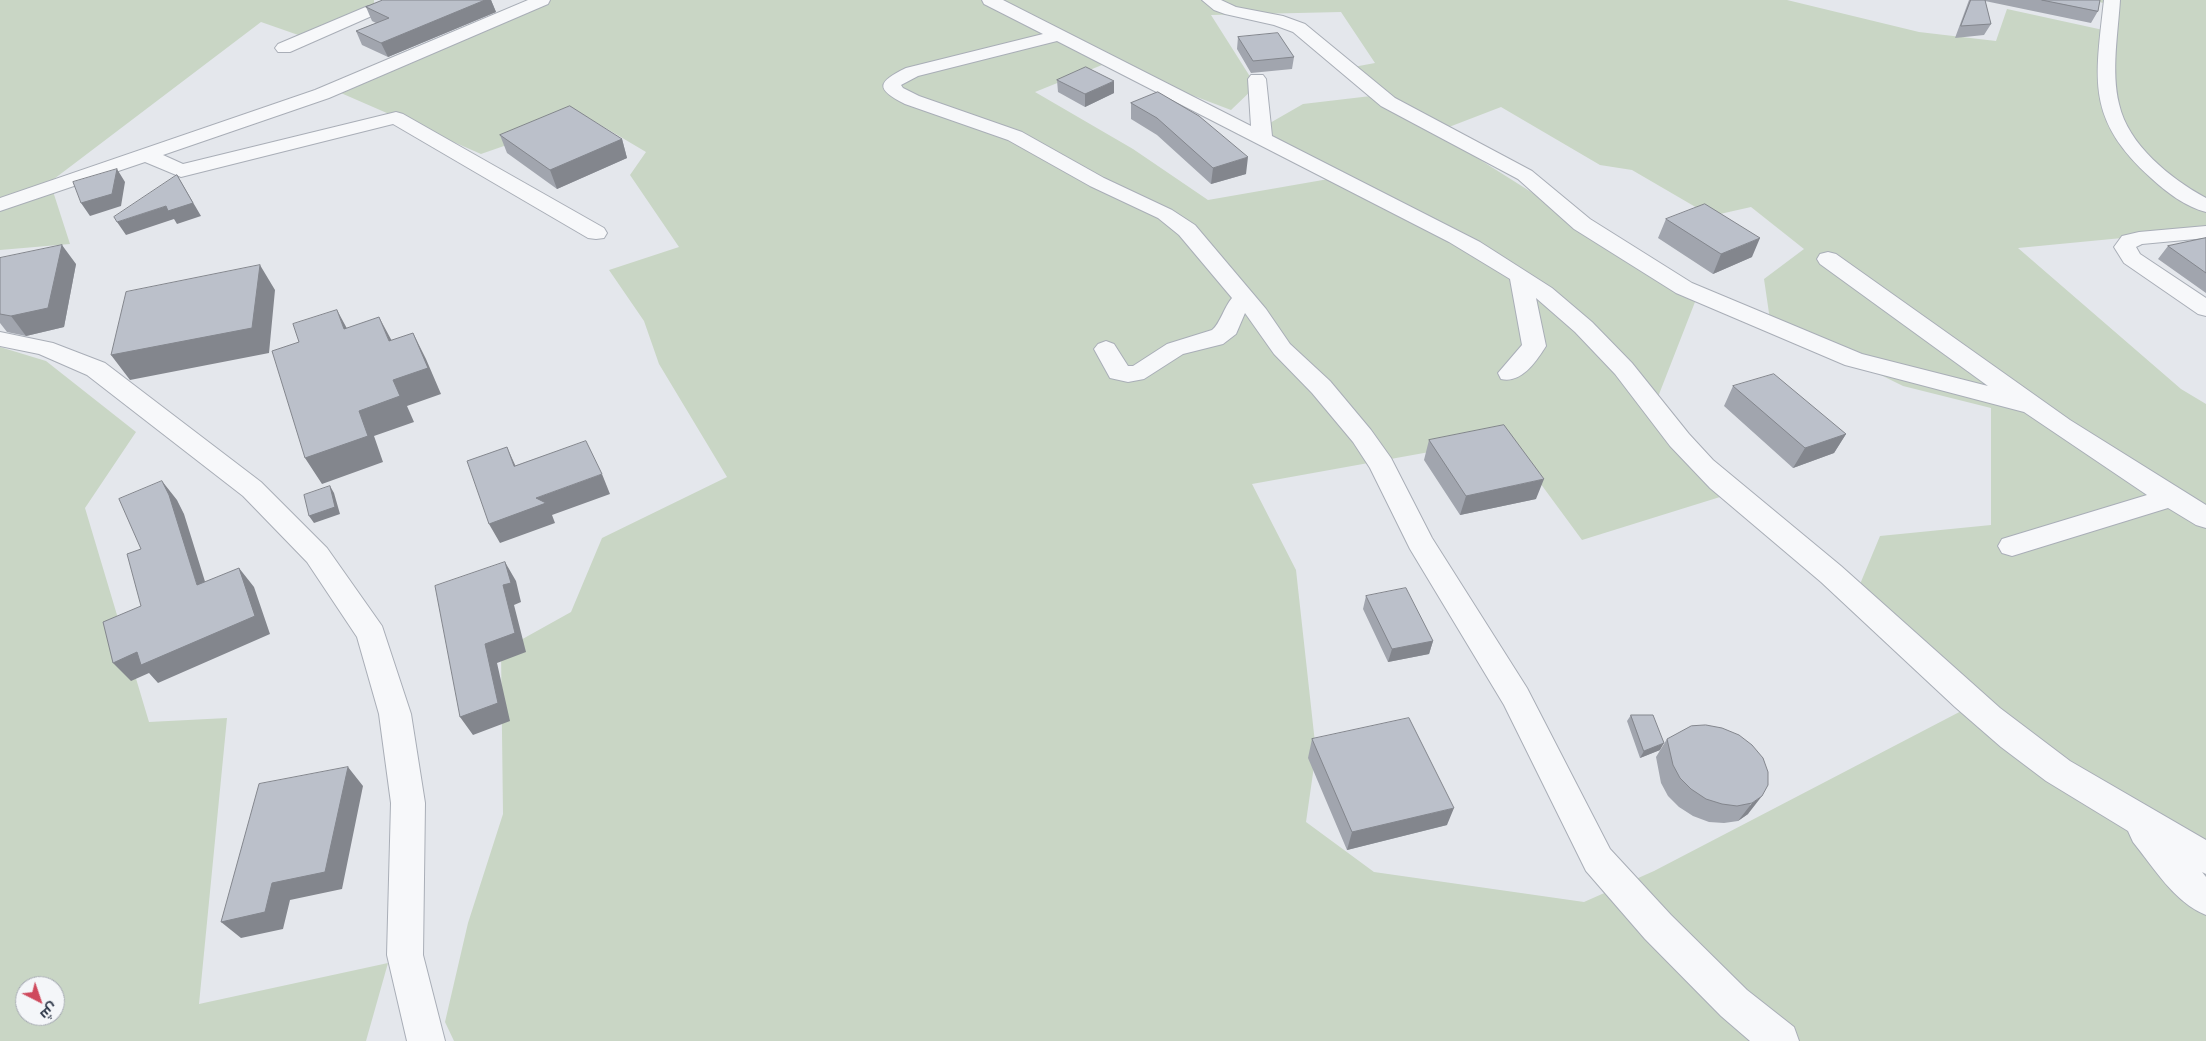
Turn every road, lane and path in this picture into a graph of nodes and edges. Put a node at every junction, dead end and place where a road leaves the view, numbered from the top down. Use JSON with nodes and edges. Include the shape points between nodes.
{"nodes":[{"id":1,"x":542,"y":0,"type":"edge"},
{"id":2,"x":990,"y":0,"type":"edge"},
{"id":3,"x":1210,"y":0,"type":"edge"},
{"id":4,"x":2112,"y":0,"type":"edge"},
{"id":5,"x":368,"y":5,"type":"edge"},
{"id":6,"x":385,"y":5,"type":"edge"},
{"id":7,"x":1060,"y":35,"type":"junction"},
{"id":8,"x":284,"y":48,"type":"dead end"},
{"id":9,"x":1257,"y":78,"type":"dead end"},
{"id":10,"x":1262,"y":138,"type":"junction"},
{"id":11,"x":144,"y":154,"type":"junction"},
{"id":12,"x":0,"y":205,"type":"edge"},
{"id":13,"x":2206,"y":206,"type":"edge"},
{"id":14,"x":2206,"y":232,"type":"edge"},
{"id":15,"x":596,"y":233,"type":"dead end"},
{"id":16,"x":1828,"y":259,"type":"dead end"},
{"id":17,"x":1521,"y":276,"type":"junction"},
{"id":18,"x":1244,"y":297,"type":"junction"},
{"id":19,"x":2206,"y":309,"type":"edge"},
{"id":20,"x":0,"y":339,"type":"edge"},
{"id":21,"x":1106,"y":349,"type":"dead end"},
{"id":22,"x":1510,"y":373,"type":"dead end"},
{"id":23,"x":2033,"y":406,"type":"junction"},
{"id":24,"x":2171,"y":497,"type":"junction"},
{"id":25,"x":2206,"y":518,"type":"edge"},
{"id":26,"x":2012,"y":546,"type":"dead end"},
{"id":27,"x":2132,"y":816,"type":"junction"},
{"id":28,"x":2206,"y":858,"type":"edge"},
{"id":29,"x":2206,"y":898,"type":"edge"},
{"id":30,"x":426,"y":1041,"type":"edge"},
{"id":31,"x":1780,"y":1041,"type":"edge"}],
"edges":[{"from":1,"to":11,"type":"street","via":[[322,94]]},
{"from":2,"to":7,"type":"street"},
{"from":3,"to":23,"type":"street","via":[[1222,8],[1299,28],[1388,102],[1525,175],[1582,224],[1684,288],[1854,360]]},
{"from":4,"to":13,"type":"street","via":[[2108,69],[2110,104],[2120,130],[2140,156],[2167,181]]},
{"from":5,"to":6,"type":"street"},
{"from":5,"to":8,"type":"street"},
{"from":7,"to":10,"type":"street"},
{"from":7,"to":18,"type":"street","via":[[912,72],[892,82],[892,86],[896,92],[912,100],[1003,130],[1097,182],[1165,214],[1186,230]]},
{"from":9,"to":10,"type":"street"},
{"from":10,"to":17,"type":"street","via":[[1426,222]]},
{"from":11,"to":12,"type":"street"},
{"from":11,"to":15,"type":"street","via":[[181,171],[396,118]]},
{"from":14,"to":19,"type":"street","via":[[2139,238],[2125,247],[2132,258]]},
{"from":16,"to":23,"type":"street"},
{"from":17,"to":22,"type":"street","via":[[1534,346]]},
{"from":17,"to":27,"type":"street","via":[[1559,304],[1613,356],[1701,463],[1741,501],[1830,573],[1961,695],[2015,739]]},
{"from":18,"to":21,"type":"street","via":[[1230,325],[1220,335],[1174,350],[1145,370],[1132,374],[1119,372]]},
{"from":18,"to":31,"type":"street","via":[[1282,349],[1321,387],[1382,465],[1420,542],[1516,697],[1598,860],[1658,927],[1734,1003]]},
{"from":20,"to":30,"type":"street","via":[[45,348],[96,368],[252,489],[317,555],[371,634],[395,714],[408,802],[405,955]]},
{"from":23,"to":24,"type":"street"},
{"from":24,"to":25,"type":"street"},
{"from":24,"to":26,"type":"street"},
{"from":27,"to":28,"type":"street"},
{"from":27,"to":29,"type":"street"}]}
